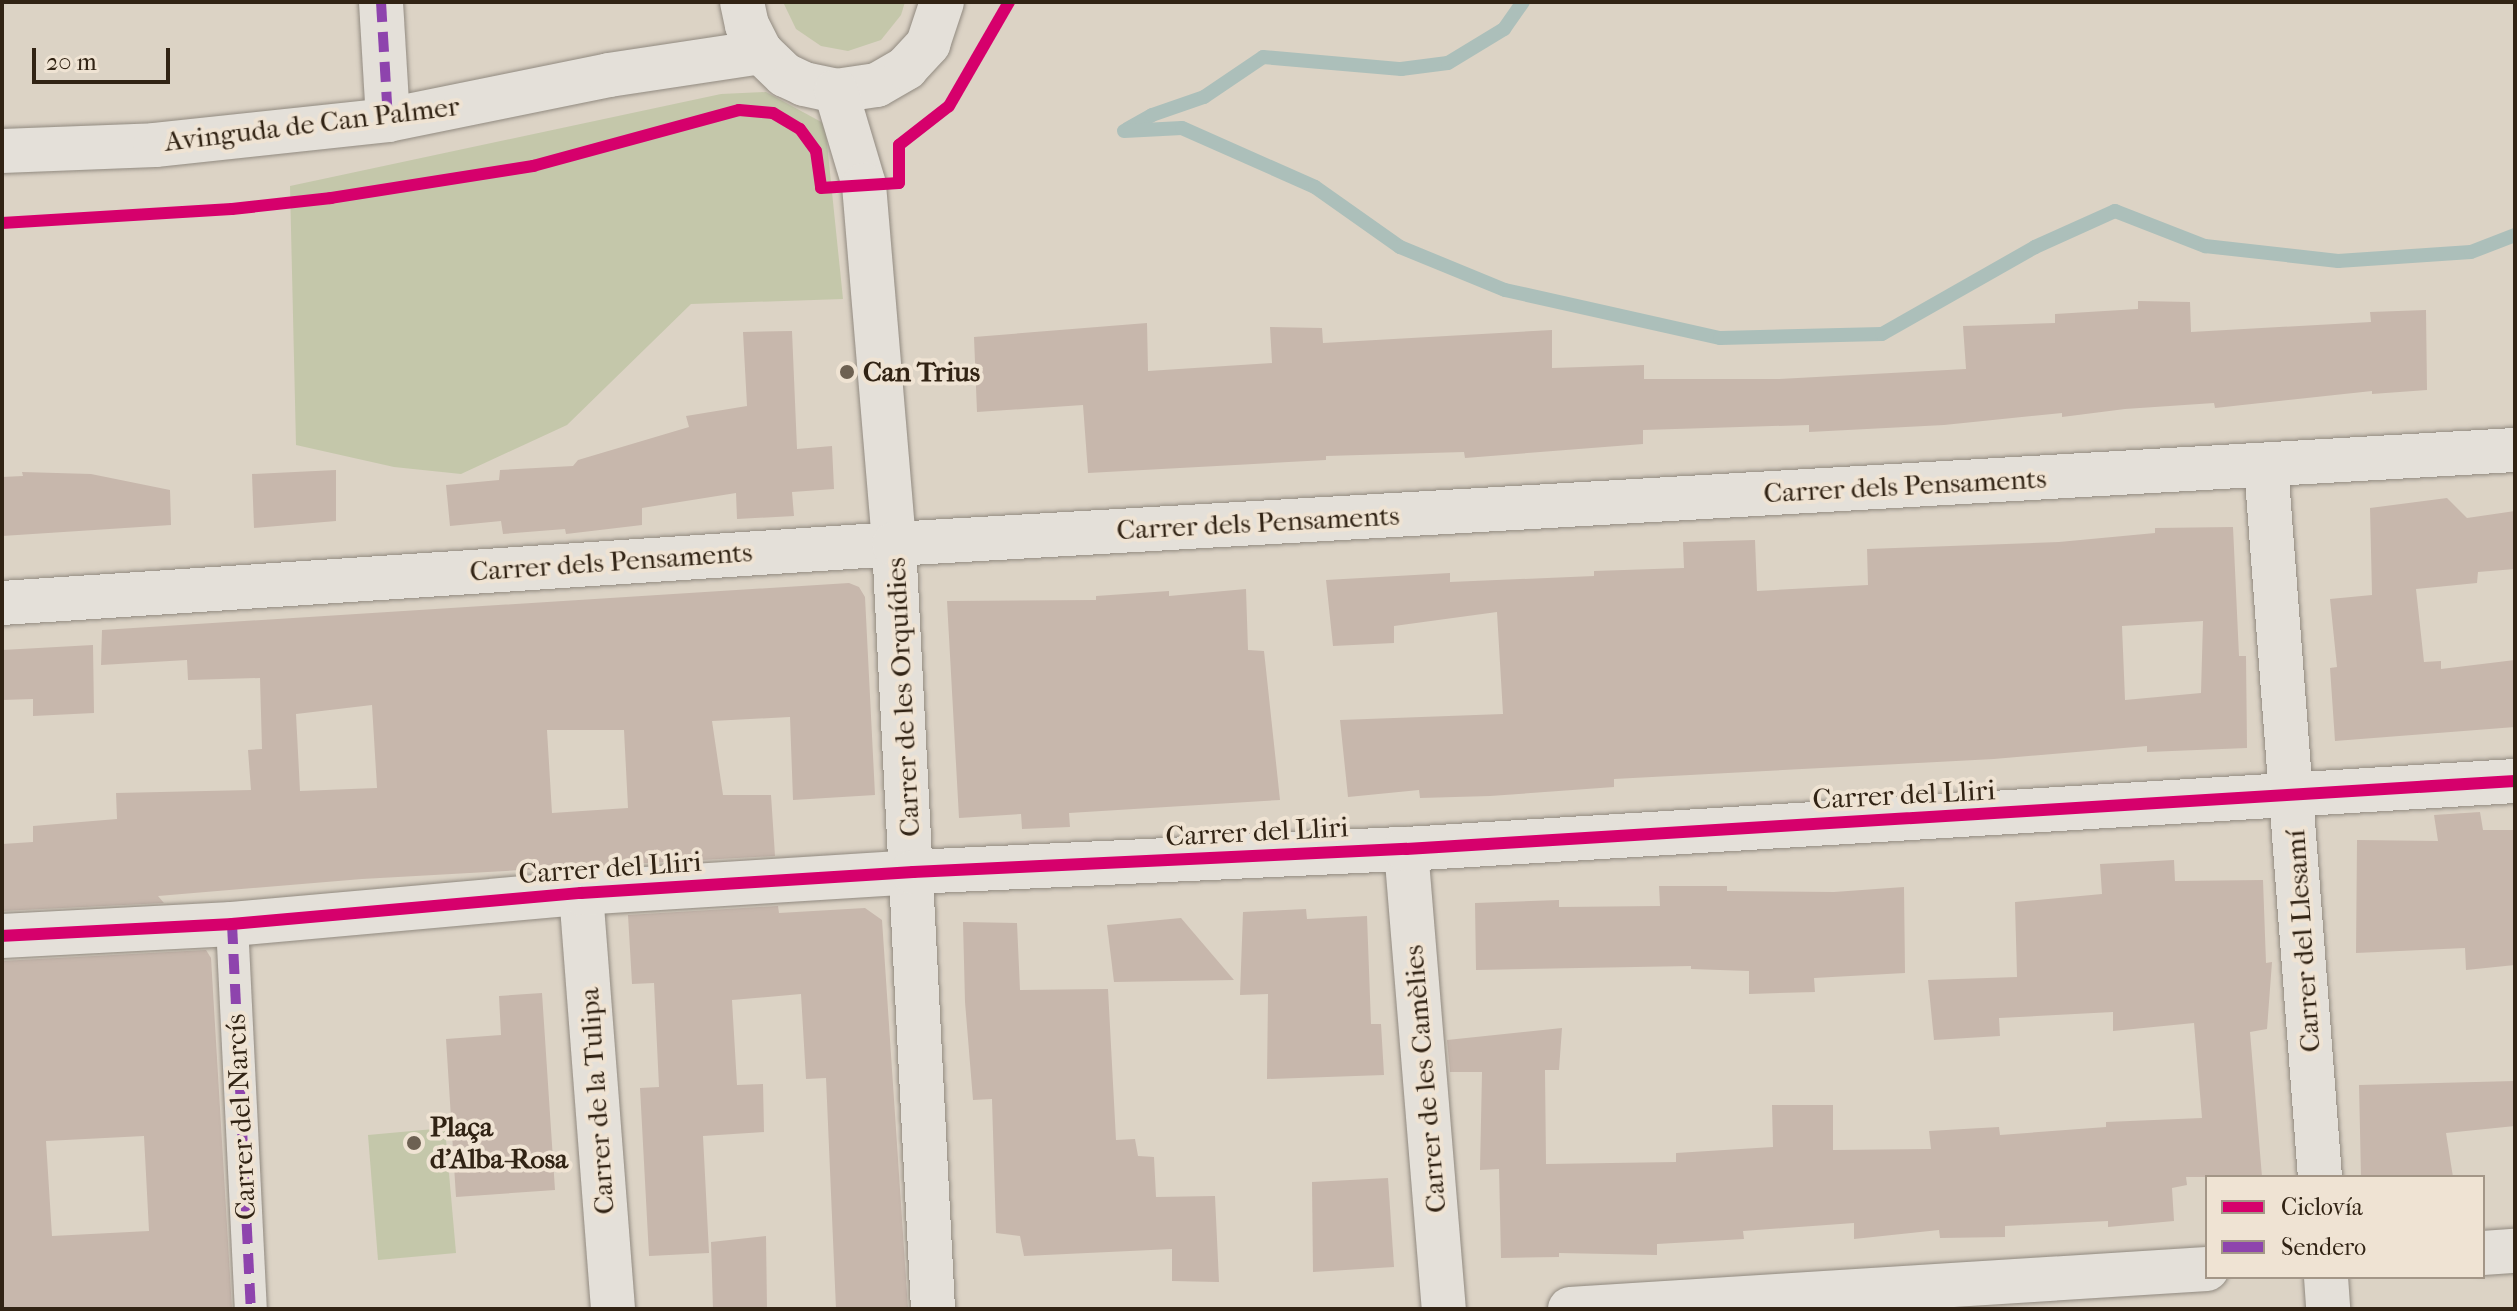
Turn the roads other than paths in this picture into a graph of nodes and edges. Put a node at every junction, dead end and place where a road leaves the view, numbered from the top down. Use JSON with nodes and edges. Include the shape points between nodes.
{"nodes":[{"id":1,"x":381,"y":2,"type":"edge"},
{"id":2,"x":742,"y":2,"type":"edge"},
{"id":3,"x":943,"y":5,"type":"edge"},
{"id":4,"x":761,"y":52,"type":"junction"},
{"id":5,"x":836,"y":91,"type":"junction"},
{"id":6,"x":388,"y":120,"type":"junction"},
{"id":7,"x":2,"y":151,"type":"edge"},
{"id":8,"x":2515,"y":450,"type":"edge"},
{"id":9,"x":2266,"y":466,"type":"junction"},
{"id":10,"x":894,"y":544,"type":"junction"},
{"id":11,"x":2,"y":603,"type":"edge"},
{"id":12,"x":2515,"y":781,"type":"edge"},
{"id":13,"x":2293,"y":796,"type":"junction"},
{"id":14,"x":1406,"y":849,"type":"junction"},
{"id":15,"x":913,"y":872,"type":"junction"},
{"id":16,"x":581,"y":893,"type":"junction"},
{"id":17,"x":232,"y":924,"type":"junction"},
{"id":18,"x":2,"y":936,"type":"edge"},
{"id":19,"x":2320,"y":1175,"type":"edge"},
{"id":20,"x":2515,"y":1251,"type":"edge"},
{"id":21,"x":2485,"y":1253,"type":"edge"},
{"id":22,"x":2205,"y":1269,"type":"edge"},
{"id":23,"x":2326,"y":1279,"type":"edge"},
{"id":24,"x":251,"y":1309,"type":"edge"},
{"id":25,"x":613,"y":1309,"type":"edge"},
{"id":26,"x":933,"y":1309,"type":"edge"},
{"id":27,"x":1444,"y":1309,"type":"edge"},
{"id":28,"x":1570,"y":1309,"type":"edge"},
{"id":29,"x":2328,"y":1309,"type":"edge"}],
"edges":[{"from":1,"to":6,"type":"street"},
{"from":2,"to":4,"type":"street"},
{"from":3,"to":5,"type":"street","via":[[928,44],[906,68],[877,85]]},
{"from":4,"to":5,"type":"street","via":[[785,75]]},
{"from":4,"to":6,"type":"street","name":"Avinguda de Can Palmer","via":[[609,75]]},
{"from":5,"to":10,"type":"street","name":"Carrer de les Orquídies","via":[[864,185]]},
{"from":6,"to":7,"type":"street","name":"Avinguda de Can Palmer","via":[[155,145]]},
{"from":8,"to":9,"type":"street","name":"Carrer dels Pensaments"},
{"from":9,"to":10,"type":"street","name":"Carrer dels Pensaments"},
{"from":9,"to":13,"type":"street","name":"Carrer del Llesamí"},
{"from":10,"to":11,"type":"street","name":"Carrer dels Pensaments"},
{"from":10,"to":15,"type":"street","name":"Carrer de les Orquídies"},
{"from":12,"to":13,"type":"street","name":"Carrer del Lliri"},
{"from":13,"to":14,"type":"street","name":"Carrer del Lliri"},
{"from":13,"to":19,"type":"street","name":"Carrer del Llesamí"},
{"from":14,"to":15,"type":"street","name":"Carrer del Lliri"},
{"from":14,"to":27,"type":"street","name":"Carrer de les Camèlies"},
{"from":15,"to":16,"type":"street","name":"Carrer del Lliri"},
{"from":15,"to":26,"type":"street","name":"Carrer de les Orquídies"},
{"from":16,"to":17,"type":"street","name":"Carrer del Lliri"},
{"from":16,"to":25,"type":"street","name":"Carrer de la Tulipa"},
{"from":17,"to":18,"type":"street","name":"Carrer del Lliri"},
{"from":17,"to":24,"type":"street","name":"Carrer del Narcís"},
{"from":20,"to":21,"type":"street"},
{"from":22,"to":28,"type":"street"},
{"from":23,"to":29,"type":"street"}]}
